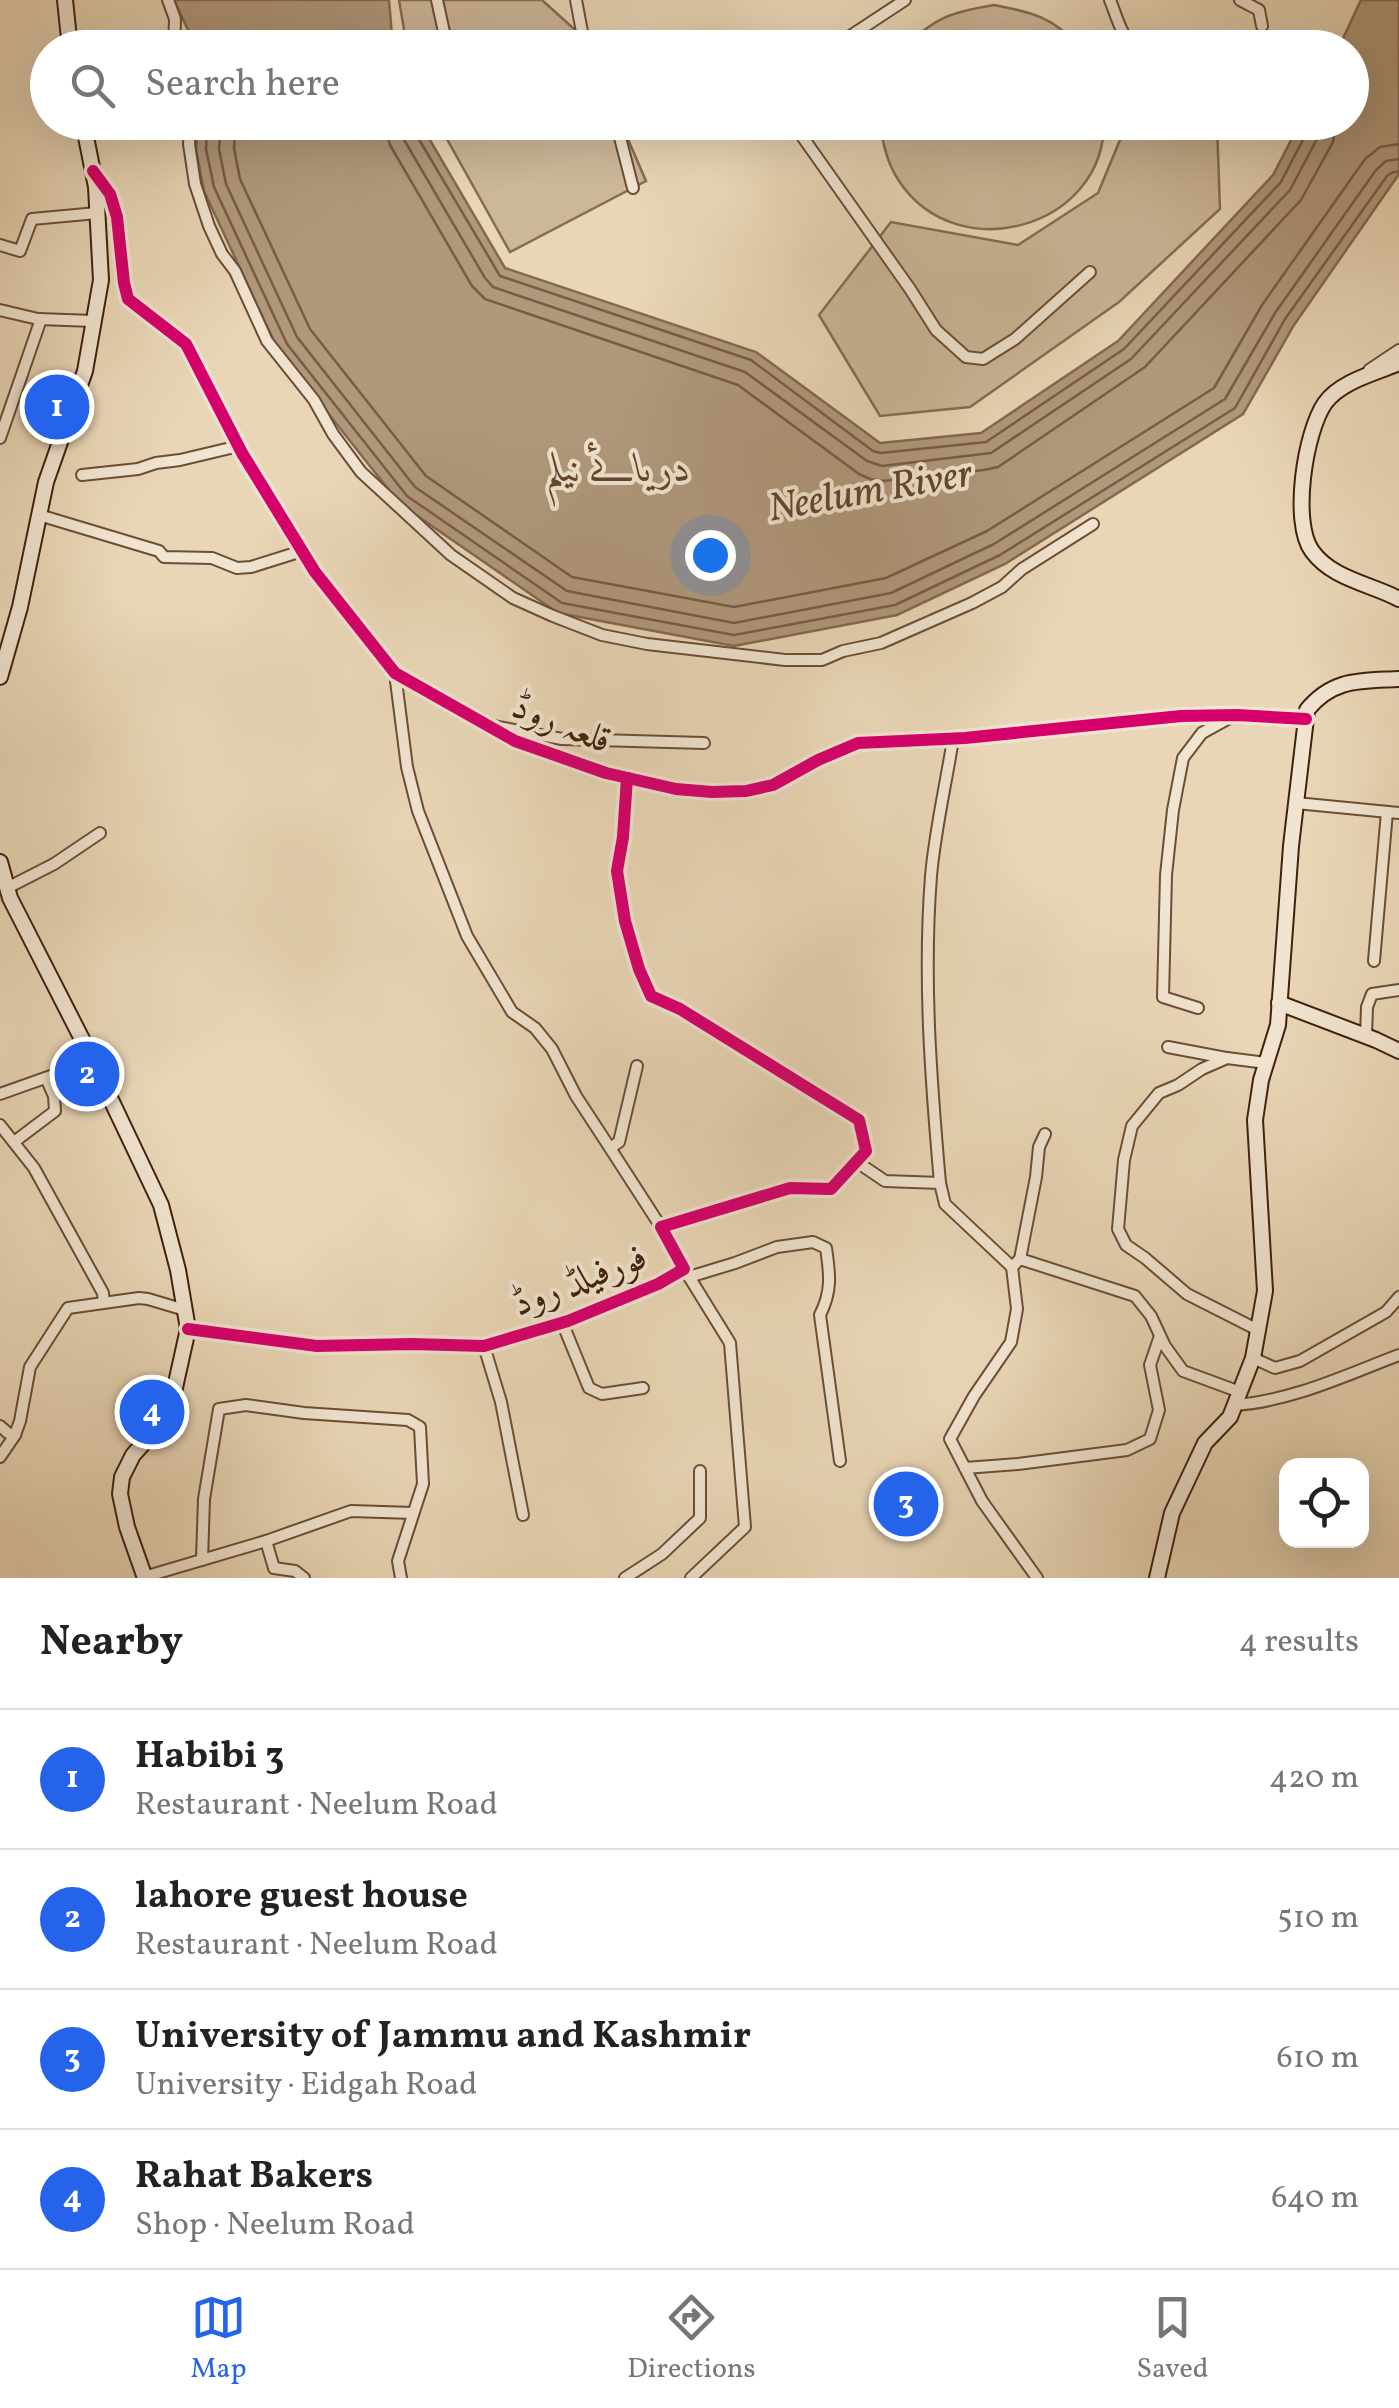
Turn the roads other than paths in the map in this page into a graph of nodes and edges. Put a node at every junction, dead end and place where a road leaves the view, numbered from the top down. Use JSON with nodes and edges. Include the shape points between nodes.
{"nodes":[{"id":1,"x":65,"y":0,"type":"edge"},
{"id":2,"x":168,"y":0,"type":"edge"},
{"id":3,"x":437,"y":0,"type":"edge"},
{"id":4,"x":576,"y":0,"type":"edge"},
{"id":5,"x":905,"y":0,"type":"edge"},
{"id":6,"x":1110,"y":0,"type":"edge"},
{"id":7,"x":1240,"y":0,"type":"edge"},
{"id":8,"x":1262,"y":26,"type":"dead end"},
{"id":9,"x":68,"y":30,"type":"edge"},
{"id":10,"x":174,"y":30,"type":"edge"},
{"id":11,"x":444,"y":30,"type":"edge"},
{"id":12,"x":582,"y":30,"type":"edge"},
{"id":13,"x":859,"y":30,"type":"edge"},
{"id":14,"x":1122,"y":30,"type":"edge"},
{"id":15,"x":87,"y":140,"type":"edge"},
{"id":16,"x":190,"y":140,"type":"edge"},
{"id":17,"x":621,"y":140,"type":"edge"},
{"id":18,"x":805,"y":140,"type":"edge"},
{"id":19,"x":93,"y":171,"type":"junction"},
{"id":20,"x":633,"y":188,"type":"dead end"},
{"id":21,"x":97,"y":213,"type":"junction"},
{"id":22,"x":0,"y":245,"type":"edge"},
{"id":23,"x":1090,"y":272,"type":"dead end"},
{"id":24,"x":0,"y":310,"type":"edge"},
{"id":25,"x":41,"y":319,"type":"junction"},
{"id":26,"x":94,"y":321,"type":"junction"},
{"id":27,"x":1399,"y":350,"type":"edge"},
{"id":28,"x":1399,"y":363,"type":"edge"},
{"id":29,"x":1348,"y":384,"type":"junction"},
{"id":30,"x":3,"y":421,"type":"edge"},
{"id":31,"x":0,"y":438,"type":"edge"},
{"id":32,"x":239,"y":446,"type":"junction"},
{"id":33,"x":82,"y":476,"type":"dead end"},
{"id":34,"x":39,"y":515,"type":"junction"},
{"id":35,"x":1094,"y":524,"type":"dead end"},
{"id":36,"x":302,"y":551,"type":"junction"},
{"id":37,"x":1399,"y":599,"type":"edge"},
{"id":38,"x":396,"y":673,"type":"junction"},
{"id":39,"x":0,"y":677,"type":"edge"},
{"id":40,"x":1399,"y":679,"type":"edge"},
{"id":41,"x":1236,"y":714,"type":"junction"},
{"id":42,"x":1306,"y":719,"type":"junction"},
{"id":43,"x":488,"y":725,"type":"junction"},
{"id":44,"x":953,"y":739,"type":"junction"},
{"id":45,"x":704,"y":743,"type":"dead end"},
{"id":46,"x":627,"y":778,"type":"junction"},
{"id":47,"x":1296,"y":803,"type":"junction"},
{"id":48,"x":1393,"y":812,"type":"edge"},
{"id":49,"x":100,"y":833,"type":"dead end"},
{"id":50,"x":0,"y":862,"type":"edge"},
{"id":51,"x":7,"y":888,"type":"junction"},
{"id":52,"x":1374,"y":961,"type":"dead end"},
{"id":53,"x":1399,"y":990,"type":"edge"},
{"id":54,"x":1279,"y":1003,"type":"junction"},
{"id":55,"x":1198,"y":1008,"type":"dead end"},
{"id":56,"x":1366,"y":1036,"type":"junction"},
{"id":57,"x":1168,"y":1047,"type":"dead end"},
{"id":58,"x":1399,"y":1051,"type":"edge"},
{"id":59,"x":1227,"y":1058,"type":"junction"},
{"id":60,"x":93,"y":1062,"type":"junction"},
{"id":61,"x":1266,"y":1063,"type":"junction"},
{"id":62,"x":637,"y":1066,"type":"dead end"},
{"id":63,"x":46,"y":1078,"type":"junction"},
{"id":64,"x":0,"y":1094,"type":"edge"},
{"id":65,"x":0,"y":1126,"type":"edge"},
{"id":66,"x":1045,"y":1134,"type":"dead end"},
{"id":67,"x":14,"y":1142,"type":"junction"},
{"id":68,"x":610,"y":1148,"type":"junction"},
{"id":69,"x":857,"y":1162,"type":"junction"},
{"id":70,"x":940,"y":1183,"type":"junction"},
{"id":71,"x":661,"y":1227,"type":"junction"},
{"id":72,"x":1016,"y":1264,"type":"junction"},
{"id":73,"x":686,"y":1273,"type":"junction"},
{"id":74,"x":1399,"y":1297,"type":"edge"},
{"id":75,"x":104,"y":1302,"type":"junction"},
{"id":76,"x":185,"y":1310,"type":"junction"},
{"id":77,"x":562,"y":1322,"type":"junction"},
{"id":78,"x":188,"y":1329,"type":"junction"},
{"id":79,"x":1258,"y":1330,"type":"junction"},
{"id":80,"x":1160,"y":1336,"type":"junction"},
{"id":81,"x":484,"y":1346,"type":"junction"},
{"id":82,"x":1399,"y":1355,"type":"edge"},
{"id":83,"x":1253,"y":1358,"type":"junction"},
{"id":84,"x":643,"y":1388,"type":"dead end"},
{"id":85,"x":1238,"y":1398,"type":"junction"},
{"id":86,"x":0,"y":1426,"type":"edge"},
{"id":87,"x":15,"y":1434,"type":"junction"},
{"id":88,"x":0,"y":1458,"type":"edge"},
{"id":89,"x":840,"y":1460,"type":"dead end"},
{"id":90,"x":965,"y":1468,"type":"junction"},
{"id":91,"x":700,"y":1471,"type":"dead end"},
{"id":92,"x":413,"y":1513,"type":"junction"},
{"id":93,"x":522,"y":1515,"type":"dead end"},
{"id":94,"x":266,"y":1541,"type":"junction"},
{"id":95,"x":202,"y":1560,"type":"junction"},
{"id":96,"x":144,"y":1577,"type":"edge"},
{"id":97,"x":304,"y":1578,"type":"edge"},
{"id":98,"x":401,"y":1578,"type":"edge"},
{"id":99,"x":624,"y":1578,"type":"edge"},
{"id":100,"x":691,"y":1578,"type":"edge"},
{"id":101,"x":1038,"y":1578,"type":"edge"},
{"id":102,"x":1157,"y":1578,"type":"edge"}],
"edges":[{"from":1,"to":9,"type":"street"},
{"from":2,"to":10,"type":"street"},
{"from":3,"to":11,"type":"street"},
{"from":4,"to":12,"type":"street"},
{"from":5,"to":13,"type":"street"},
{"from":6,"to":14,"type":"street"},
{"from":7,"to":8,"type":"street","via":[[1259,10]]},
{"from":15,"to":19,"type":"street"},
{"from":16,"to":35,"type":"street","via":[[191,167],[222,254],[267,341],[361,472],[451,555],[552,616],[647,644],[822,660],[972,604]]},
{"from":17,"to":20,"type":"street"},
{"from":18,"to":23,"type":"street","via":[[936,330],[966,357],[983,358],[1014,338]]},
{"from":19,"to":21,"type":"street"},
{"from":19,"to":32,"type":"street","name":"قلعہ روڈ","via":[[117,217],[128,300],[186,344]]},
{"from":21,"to":22,"type":"street","via":[[32,219],[20,251]]},
{"from":21,"to":26,"type":"street","via":[[101,280]]},
{"from":24,"to":25,"type":"street"},
{"from":25,"to":26,"type":"street"},
{"from":25,"to":30,"type":"street"},
{"from":26,"to":34,"type":"street"},
{"from":27,"to":29,"type":"street"},
{"from":28,"to":29,"type":"street"},
{"from":29,"to":37,"type":"street","via":[[1326,402],[1308,447],[1300,511],[1310,549],[1332,570]]},
{"from":30,"to":31,"type":"street"},
{"from":32,"to":33,"type":"street"},
{"from":32,"to":36,"type":"street","name":"قلعہ روڈ"},
{"from":34,"to":36,"type":"street","via":[[164,557],[212,558],[237,568]]},
{"from":34,"to":39,"type":"street"},
{"from":36,"to":38,"type":"street","name":"قلعہ روڈ"},
{"from":38,"to":43,"type":"street","name":"قلعہ روڈ"},
{"from":38,"to":68,"type":"street","via":[[418,811],[466,936],[512,1012],[552,1050]]},
{"from":40,"to":42,"type":"street","via":[[1348,682],[1319,694]]},
{"from":41,"to":42,"type":"street","name":"قلعہ روڈ"},
{"from":41,"to":44,"type":"street","name":"قلعہ روڈ"},
{"from":41,"to":55,"type":"street","via":[[1202,733],[1183,758],[1173,810],[1163,998]]},
{"from":42,"to":47,"type":"street"},
{"from":43,"to":45,"type":"street","via":[[562,739]]},
{"from":43,"to":46,"type":"street","name":"قلعہ روڈ"},
{"from":44,"to":46,"type":"street","name":"قلعہ روڈ","via":[[858,743],[773,785],[746,791],[676,789]]},
{"from":44,"to":70,"type":"street","via":[[931,874],[928,964]]},
{"from":46,"to":69,"type":"street","via":[[617,871],[625,920],[652,996],[859,1120],[866,1151]]},
{"from":47,"to":48,"type":"street"},
{"from":47,"to":54,"type":"street"},
{"from":48,"to":52,"type":"street"},
{"from":49,"to":51,"type":"street"},
{"from":50,"to":51,"type":"street"},
{"from":51,"to":60,"type":"street"},
{"from":53,"to":56,"type":"street","via":[[1372,994]]},
{"from":54,"to":56,"type":"street"},
{"from":54,"to":61,"type":"street"},
{"from":56,"to":58,"type":"street"},
{"from":57,"to":59,"type":"street"},
{"from":59,"to":61,"type":"street"},
{"from":59,"to":79,"type":"street","via":[[1159,1093],[1132,1126],[1118,1230],[1126,1245],[1187,1294]]},
{"from":60,"to":63,"type":"street"},
{"from":60,"to":76,"type":"street","via":[[161,1205]]},
{"from":61,"to":79,"type":"street","via":[[1255,1120],[1265,1291]]},
{"from":62,"to":68,"type":"street","via":[[619,1142]]},
{"from":63,"to":64,"type":"street"},
{"from":63,"to":67,"type":"street","via":[[55,1110]]},
{"from":65,"to":67,"type":"street"},
{"from":66,"to":72,"type":"street"},
{"from":67,"to":75,"type":"street"},
{"from":68,"to":71,"type":"street"},
{"from":69,"to":70,"type":"street","via":[[885,1181]]},
{"from":69,"to":71,"type":"street","name":"فورفیلڈ روڈ","via":[[831,1190],[790,1188]]},
{"from":70,"to":72,"type":"street","via":[[946,1204]]},
{"from":71,"to":73,"type":"street","name":"فورفیلڈ روڈ"},
{"from":72,"to":80,"type":"street","via":[[1135,1296]]},
{"from":72,"to":90,"type":"street","via":[[1010,1342],[950,1439]]},
{"from":73,"to":77,"type":"street","name":"فورفیلڈ روڈ"},
{"from":73,"to":89,"type":"street","via":[[777,1247],[813,1242],[826,1248],[828,1299],[820,1315]]},
{"from":73,"to":100,"type":"street","via":[[730,1343],[745,1527]]},
{"from":74,"to":83,"type":"street","via":[[1386,1312],[1300,1360],[1275,1368]]},
{"from":75,"to":76,"type":"street","via":[[148,1298]]},
{"from":75,"to":87,"type":"street","via":[[64,1311],[30,1367]]},
{"from":76,"to":78,"type":"street"},
{"from":77,"to":81,"type":"street","name":"فورفیلڈ روڈ"},
{"from":77,"to":84,"type":"street","via":[[589,1388],[602,1394]]},
{"from":78,"to":81,"type":"street","name":"فورفیلڈ روڈ","via":[[317,1346]]},
{"from":78,"to":96,"type":"street","via":[[160,1425],[122,1477],[120,1494]]},
{"from":79,"to":83,"type":"street"},
{"from":80,"to":85,"type":"street","via":[[1183,1371]]},
{"from":80,"to":90,"type":"street","via":[[1150,1365],[1159,1410],[1150,1439],[1127,1450]]},
{"from":81,"to":93,"type":"street"},
{"from":82,"to":85,"type":"street","via":[[1260,1403]]},
{"from":83,"to":85,"type":"street"},
{"from":85,"to":102,"type":"street","via":[[1205,1443],[1172,1513]]},
{"from":86,"to":87,"type":"street"},
{"from":87,"to":88,"type":"street"},
{"from":90,"to":101,"type":"street"},
{"from":91,"to":99,"type":"street","via":[[700,1518]]},
{"from":92,"to":94,"type":"street","via":[[351,1512]]},
{"from":92,"to":95,"type":"street","via":[[422,1484],[420,1427],[408,1420],[246,1405],[219,1409]]},
{"from":92,"to":98,"type":"street","via":[[398,1561]]},
{"from":94,"to":95,"type":"street"},
{"from":94,"to":97,"type":"street","via":[[274,1568]]},
{"from":95,"to":96,"type":"street"}]}
